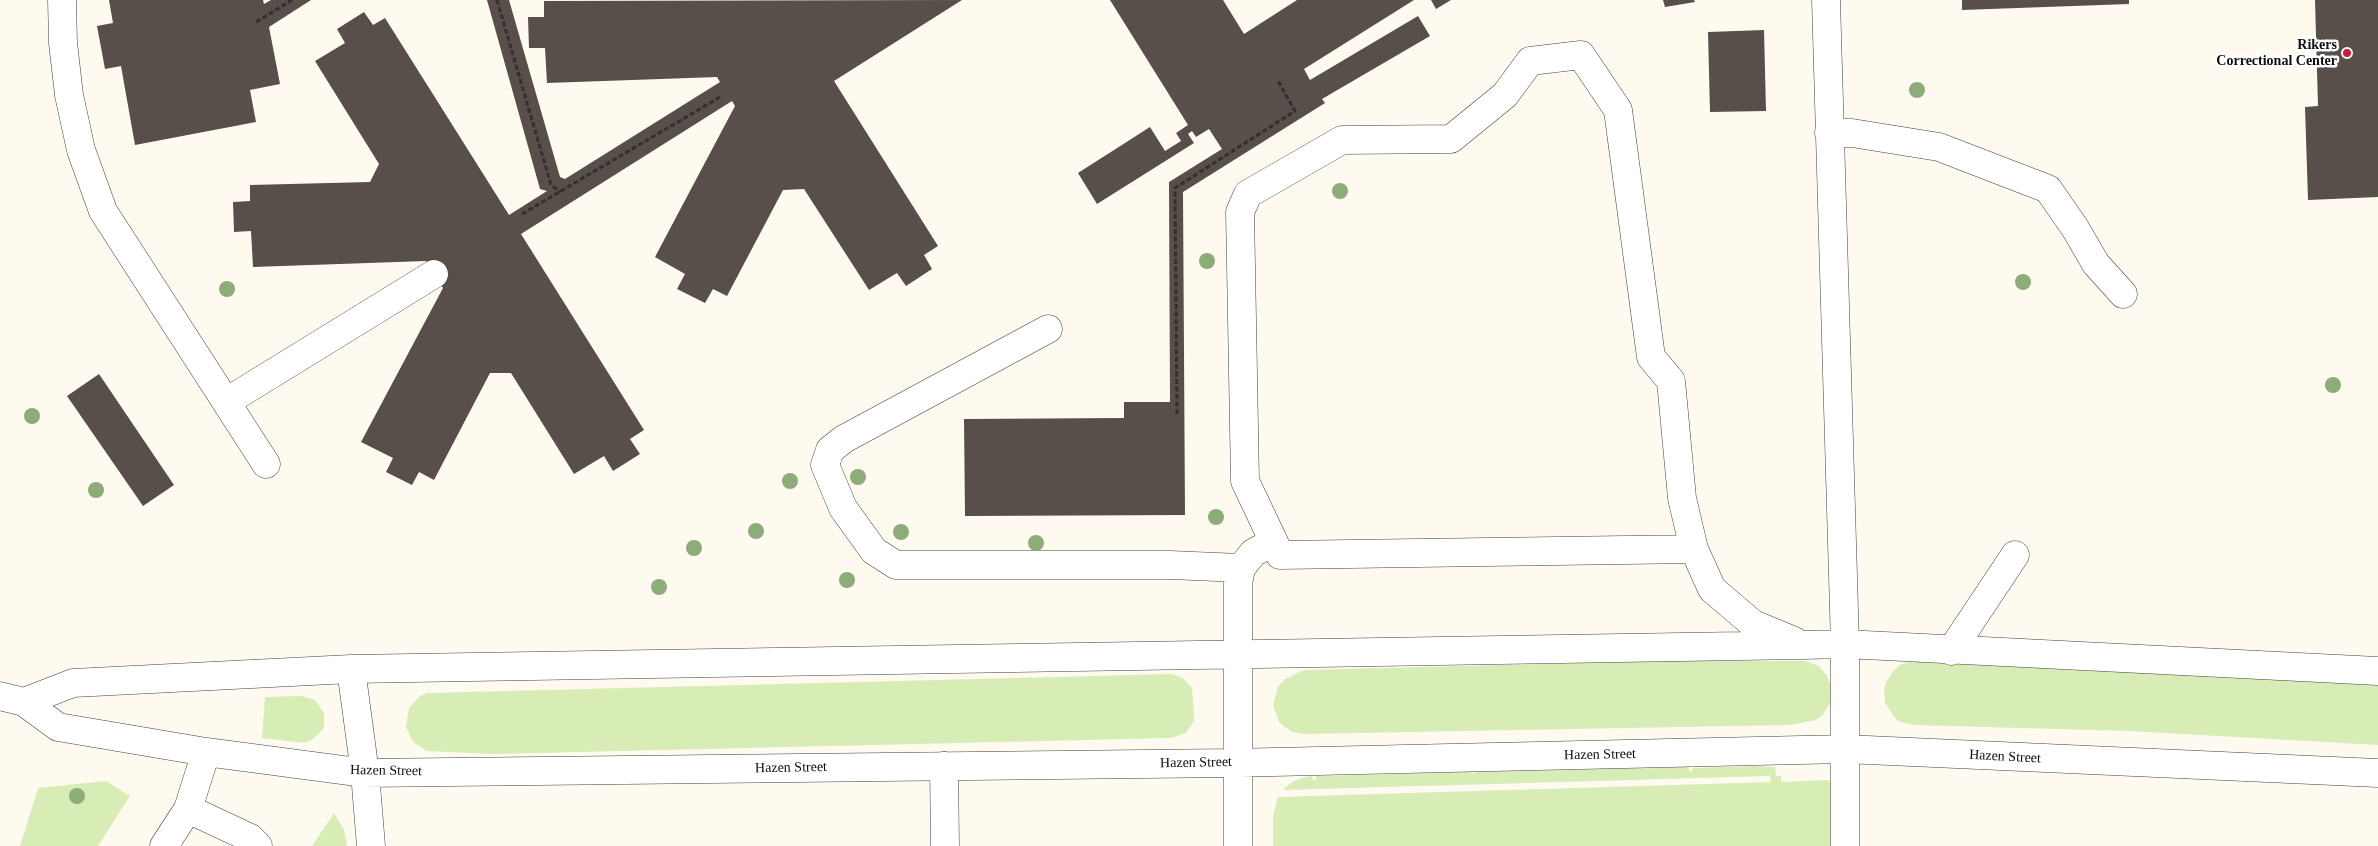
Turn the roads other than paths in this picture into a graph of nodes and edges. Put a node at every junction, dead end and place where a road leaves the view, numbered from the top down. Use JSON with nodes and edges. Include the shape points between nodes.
{"nodes":[{"id":1,"x":62,"y":0,"type":"edge"},
{"id":2,"x":1826,"y":0,"type":"edge"},
{"id":3,"x":1829,"y":132,"type":"junction"},
{"id":4,"x":434,"y":274,"type":"dead end"},
{"id":5,"x":2123,"y":294,"type":"dead end"},
{"id":6,"x":1048,"y":329,"type":"dead end"},
{"id":7,"x":226,"y":402,"type":"junction"},
{"id":8,"x":266,"y":464,"type":"dead end"},
{"id":9,"x":1273,"y":542,"type":"junction"},
{"id":10,"x":1694,"y":549,"type":"junction"},
{"id":11,"x":2015,"y":555,"type":"dead end"},
{"id":12,"x":1241,"y":568,"type":"junction"},
{"id":13,"x":1844,"y":644,"type":"junction"},
{"id":14,"x":1802,"y":645,"type":"junction"},
{"id":15,"x":1951,"y":651,"type":"junction"},
{"id":16,"x":1238,"y":654,"type":"junction"},
{"id":17,"x":351,"y":669,"type":"junction"},
{"id":18,"x":2378,"y":671,"type":"edge"},
{"id":19,"x":12,"y":699,"type":"edge"},
{"id":20,"x":1844,"y":750,"type":"junction"},
{"id":21,"x":206,"y":752,"type":"junction"},
{"id":22,"x":1239,"y":763,"type":"junction"},
{"id":23,"x":944,"y":766,"type":"junction"},
{"id":24,"x":365,"y":773,"type":"junction"},
{"id":25,"x":2378,"y":773,"type":"edge"},
{"id":26,"x":188,"y":809,"type":"junction"},
{"id":27,"x":164,"y":846,"type":"edge"},
{"id":28,"x":258,"y":846,"type":"edge"},
{"id":29,"x":371,"y":846,"type":"edge"},
{"id":30,"x":945,"y":846,"type":"edge"},
{"id":31,"x":1238,"y":846,"type":"edge"},
{"id":32,"x":1845,"y":846,"type":"edge"}],
"edges":[{"from":1,"to":7,"type":"street","via":[[63,43],[70,95],[81,150],[103,211]]},
{"from":2,"to":3,"type":"street"},
{"from":3,"to":5,"type":"street","via":[[1939,147],[2048,189],[2096,264]]},
{"from":3,"to":13,"type":"street"},
{"from":4,"to":7,"type":"street"},
{"from":6,"to":12,"type":"street","via":[[830,450],[825,466],[844,508],[874,551],[896,565]]},
{"from":7,"to":8,"type":"street"},
{"from":9,"to":10,"type":"street","via":[[1280,555]]},
{"from":9,"to":10,"type":"street","via":[[1245,481],[1240,212],[1248,194],[1342,140],[1451,139],[1505,94],[1530,61],[1581,55],[1618,110],[1651,357],[1672,381],[1682,498]]},
{"from":9,"to":12,"type":"street","via":[[1253,553]]},
{"from":10,"to":14,"type":"street","via":[[1712,589],[1753,624]]},
{"from":11,"to":15,"type":"street"},
{"from":12,"to":16,"type":"street"},
{"from":13,"to":14,"type":"street","name":"Hazen Street"},
{"from":13,"to":15,"type":"street","name":"Hazen Street"},
{"from":13,"to":20,"type":"street"},
{"from":14,"to":16,"type":"street","name":"Hazen Street"},
{"from":15,"to":18,"type":"street","name":"Hazen Street"},
{"from":16,"to":17,"type":"street","name":"Hazen Street"},
{"from":16,"to":22,"type":"street"},
{"from":17,"to":19,"type":"street","name":"Hazen Street","via":[[73,683]]},
{"from":17,"to":24,"type":"street"},
{"from":19,"to":21,"type":"street","name":"Hazen Street","via":[[58,728]]},
{"from":20,"to":22,"type":"street","name":"Hazen Street"},
{"from":20,"to":25,"type":"street","name":"Hazen Street"},
{"from":20,"to":32,"type":"street"},
{"from":21,"to":24,"type":"street","name":"Hazen Street"},
{"from":21,"to":26,"type":"street"},
{"from":22,"to":23,"type":"street","name":"Hazen Street"},
{"from":22,"to":31,"type":"street"},
{"from":23,"to":24,"type":"street","name":"Hazen Street"},
{"from":23,"to":30,"type":"street"},
{"from":24,"to":29,"type":"street"},
{"from":26,"to":27,"type":"street"},
{"from":26,"to":28,"type":"street","via":[[250,838]]}]}
